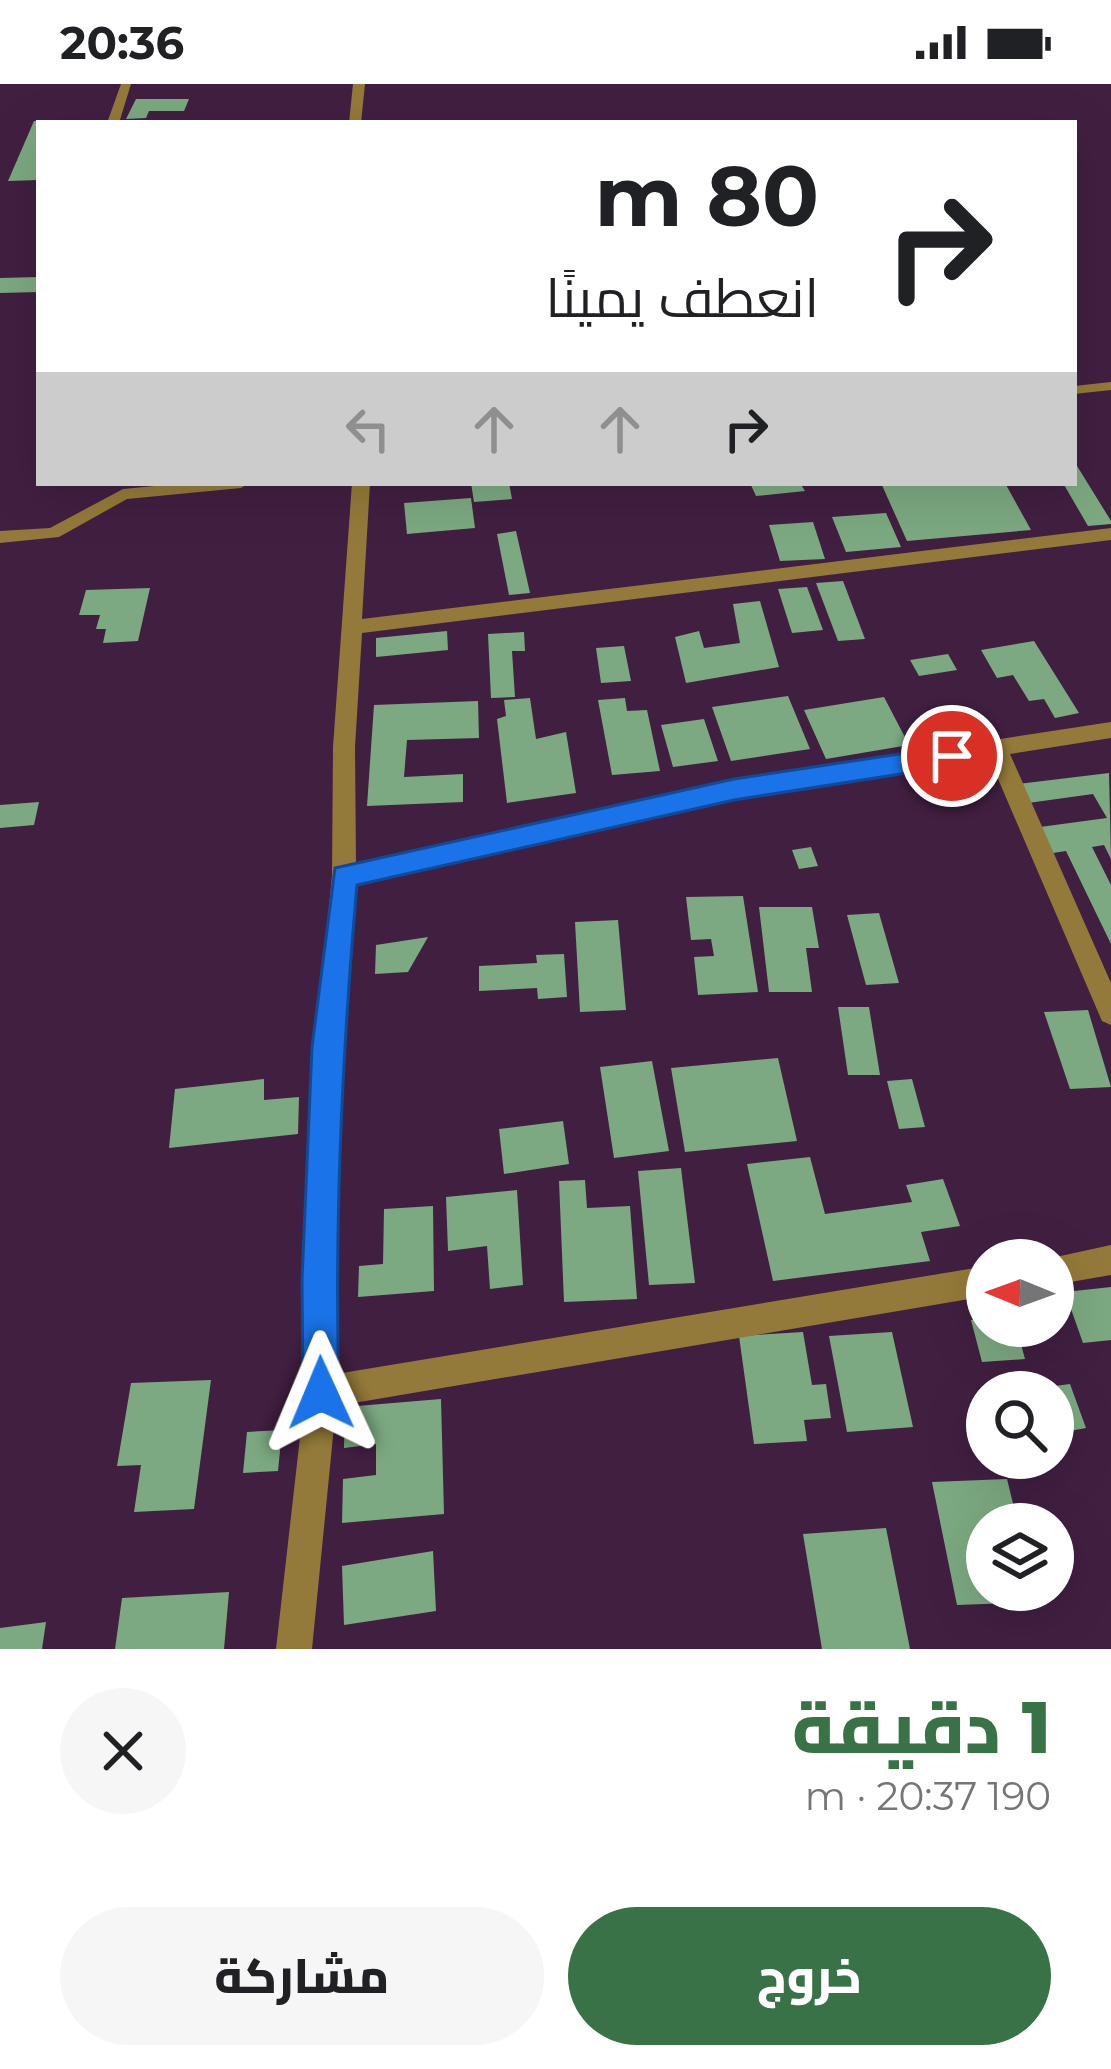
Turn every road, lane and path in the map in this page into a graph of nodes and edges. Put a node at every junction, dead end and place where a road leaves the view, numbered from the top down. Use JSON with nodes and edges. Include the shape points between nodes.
{"nodes":[{"id":1,"x":126,"y":84,"type":"edge"},
{"id":2,"x":359,"y":84,"type":"edge"},
{"id":3,"x":114,"y":120,"type":"edge"},
{"id":4,"x":355,"y":120,"type":"edge"},
{"id":5,"x":1111,"y":386,"type":"edge"},
{"id":6,"x":1077,"y":390,"type":"edge"},
{"id":7,"x":99,"y":486,"type":"edge"},
{"id":8,"x":209,"y":486,"type":"edge"},
{"id":9,"x":361,"y":486,"type":"edge"},
{"id":10,"x":94,"y":514,"type":"junction"},
{"id":11,"x":1111,"y":534,"type":"edge"},
{"id":12,"x":0,"y":537,"type":"edge"},
{"id":13,"x":353,"y":627,"type":"junction"},
{"id":14,"x":1111,"y":730,"type":"edge"},
{"id":15,"x":996,"y":749,"type":"junction"},
{"id":16,"x":344,"y":876,"type":"junction"},
{"id":17,"x":1111,"y":1012,"type":"edge"},
{"id":18,"x":1111,"y":1261,"type":"edge"},
{"id":19,"x":1074,"y":1267,"type":"edge"},
{"id":20,"x":966,"y":1286,"type":"edge"},
{"id":21,"x":321,"y":1393,"type":"junction"},
{"id":22,"x":294,"y":1649,"type":"edge"}],
"edges":[{"from":1,"to":3,"type":"lane"},
{"from":2,"to":4,"type":"street"},
{"from":5,"to":6,"type":"lane"},
{"from":7,"to":10,"type":"lane"},
{"from":8,"to":10,"type":"lane","via":[[123,494]]},
{"from":9,"to":13,"type":"street"},
{"from":10,"to":12,"type":"lane","via":[[53,533]]},
{"from":11,"to":13,"type":"street"},
{"from":13,"to":16,"type":"street"},
{"from":14,"to":15,"type":"street"},
{"from":15,"to":16,"type":"street","via":[[734,789]]},
{"from":15,"to":17,"type":"street"},
{"from":16,"to":21,"type":"street","via":[[328,1047]]},
{"from":18,"to":19,"type":"street"},
{"from":20,"to":21,"type":"street"},
{"from":21,"to":22,"type":"street"}]}
